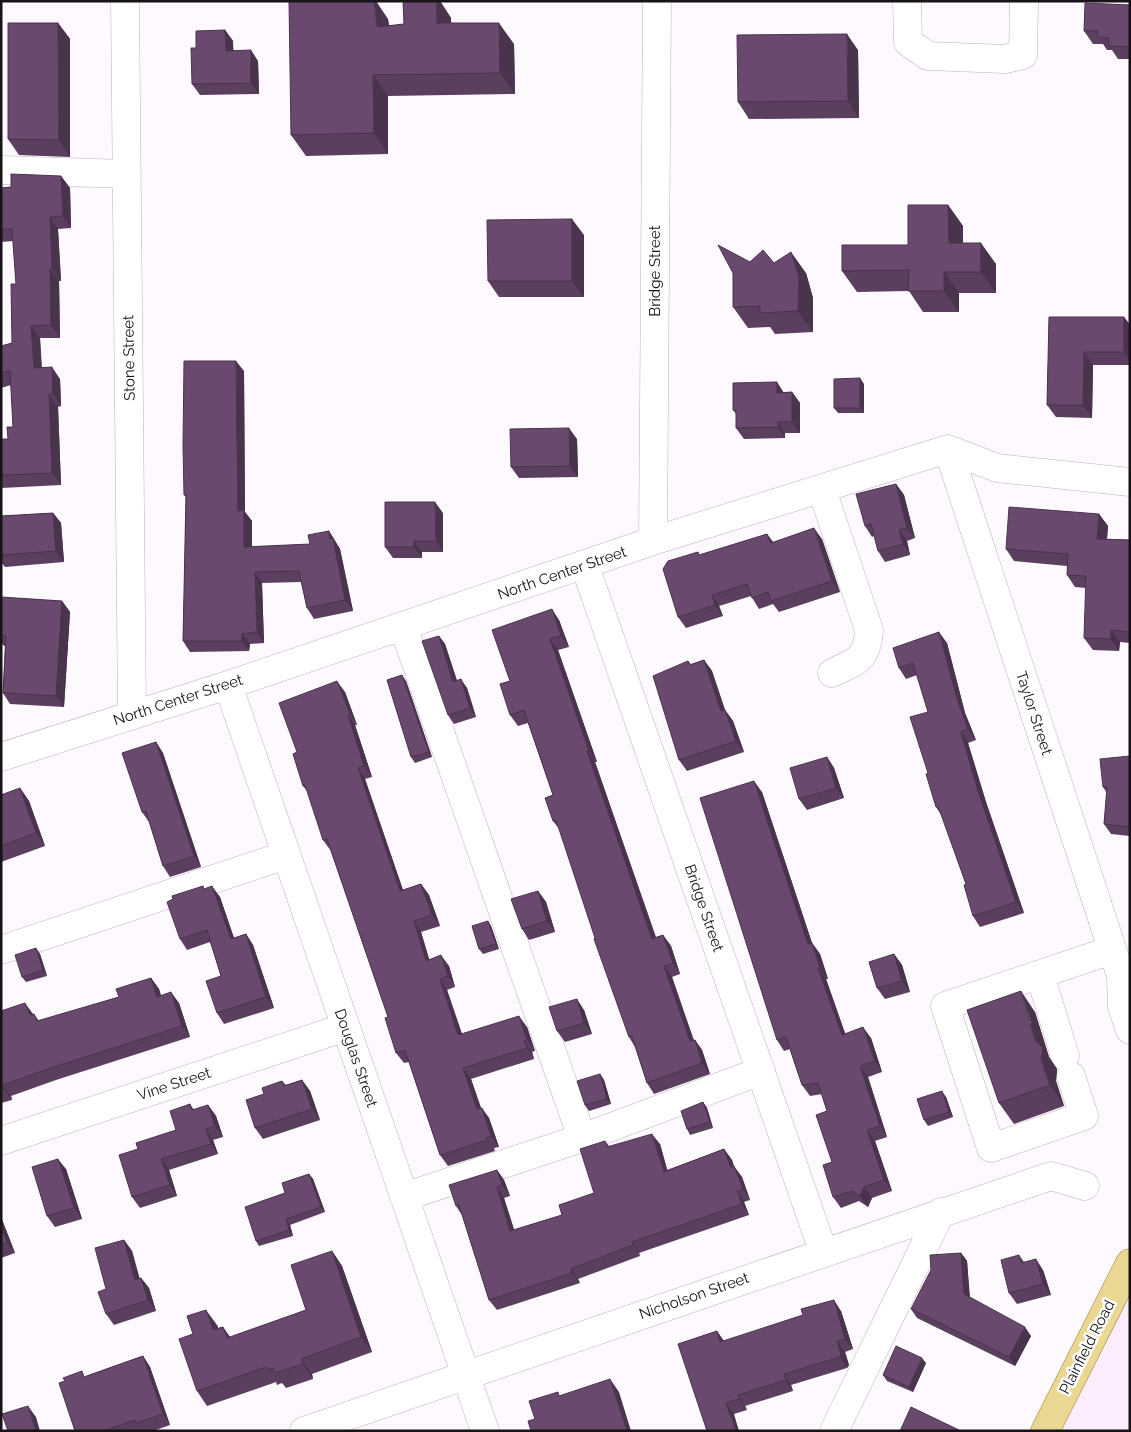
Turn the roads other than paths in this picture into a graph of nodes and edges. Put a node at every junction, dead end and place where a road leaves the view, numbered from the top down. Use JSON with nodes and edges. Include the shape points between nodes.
{"nodes":[{"id":1,"x":125,"y":1,"type":"edge"},
{"id":2,"x":657,"y":1,"type":"edge"},
{"id":3,"x":907,"y":1,"type":"edge"},
{"id":4,"x":1024,"y":1,"type":"edge"},
{"id":5,"x":1,"y":170,"type":"edge"},
{"id":6,"x":127,"y":174,"type":"junction"},
{"id":7,"x":948,"y":449,"type":"junction"},
{"id":8,"x":1130,"y":482,"type":"edge"},
{"id":9,"x":822,"y":490,"type":"junction"},
{"id":10,"x":653,"y":542,"type":"junction"},
{"id":11,"x":585,"y":566,"type":"junction"},
{"id":12,"x":403,"y":626,"type":"junction"},
{"id":13,"x":832,"y":673,"type":"dead end"},
{"id":14,"x":228,"y":684,"type":"junction"},
{"id":15,"x":132,"y":714,"type":"junction"},
{"id":16,"x":1,"y":757,"type":"edge"},
{"id":17,"x":286,"y":855,"type":"junction"},
{"id":18,"x":1,"y":950,"type":"edge"},
{"id":19,"x":1112,"y":950,"type":"junction"},
{"id":20,"x":1040,"y":975,"type":"junction"},
{"id":21,"x":1125,"y":982,"type":"edge"},
{"id":22,"x":346,"y":1027,"type":"junction"},
{"id":23,"x":1130,"y":1030,"type":"edge"},
{"id":24,"x":761,"y":1071,"type":"junction"},
{"id":25,"x":582,"y":1138,"type":"junction"},
{"id":26,"x":1,"y":1141,"type":"edge"},
{"id":27,"x":1085,"y":1186,"type":"dead end"},
{"id":28,"x":404,"y":1197,"type":"junction"},
{"id":29,"x":941,"y":1212,"type":"junction"},
{"id":30,"x":823,"y":1251,"type":"junction"},
{"id":31,"x":1130,"y":1263,"type":"edge"},
{"id":32,"x":466,"y":1377,"type":"junction"},
{"id":33,"x":304,"y":1431,"type":"edge"},
{"id":34,"x":485,"y":1431,"type":"edge"},
{"id":35,"x":834,"y":1431,"type":"edge"},
{"id":36,"x":1045,"y":1431,"type":"edge"}],
"edges":[{"from":1,"to":6,"type":"street","name":"Stone Street"},
{"from":2,"to":10,"type":"street","name":"Bridge Street"},
{"from":3,"to":4,"type":"street","via":[[908,42],[928,56],[1005,59],[1024,55]]},
{"from":5,"to":6,"type":"street"},
{"from":6,"to":15,"type":"street","name":"Stone Street"},
{"from":7,"to":8,"type":"street","via":[[997,468]]},
{"from":7,"to":9,"type":"street","name":"North Center Street"},
{"from":7,"to":19,"type":"street","name":"Taylor Street"},
{"from":9,"to":10,"type":"street","name":"North Center Street"},
{"from":9,"to":13,"type":"street","via":[[869,630],[868,649],[859,660]]},
{"from":10,"to":11,"type":"street","name":"North Center Street"},
{"from":11,"to":12,"type":"street","name":"North Center Street"},
{"from":11,"to":24,"type":"street","name":"Bridge Street"},
{"from":12,"to":14,"type":"street","name":"North Center Street"},
{"from":12,"to":25,"type":"street"},
{"from":14,"to":15,"type":"street","name":"North Center Street"},
{"from":14,"to":17,"type":"street","name":"Douglas Street"},
{"from":15,"to":16,"type":"street","name":"North Center Street"},
{"from":17,"to":18,"type":"street"},
{"from":17,"to":22,"type":"street","name":"Douglas Street"},
{"from":19,"to":20,"type":"street"},
{"from":19,"to":21,"type":"street","name":"Taylor Street"},
{"from":20,"to":20,"type":"street","via":[[945,1006],[991,1148],[1084,1116]]},
{"from":21,"to":23,"type":"street","name":"Taylor Street","via":[[1122,1006]]},
{"from":22,"to":26,"type":"street","name":"Vine Street"},
{"from":22,"to":28,"type":"street","name":"Douglas Street"},
{"from":24,"to":25,"type":"street"},
{"from":24,"to":30,"type":"street","name":"Bridge Street"},
{"from":25,"to":28,"type":"street"},
{"from":27,"to":29,"type":"street","name":"Nicholson Street","via":[[1050,1176]]},
{"from":28,"to":32,"type":"street","name":"Douglas Street"},
{"from":29,"to":30,"type":"street","name":"Nicholson Street"},
{"from":29,"to":35,"type":"street"},
{"from":30,"to":32,"type":"street","name":"Nicholson Street"},
{"from":31,"to":36,"type":"main road","name":"Plainfield Road"},
{"from":32,"to":33,"type":"street","name":"Nicholson Street"},
{"from":32,"to":34,"type":"street","name":"Douglas Street"}]}
